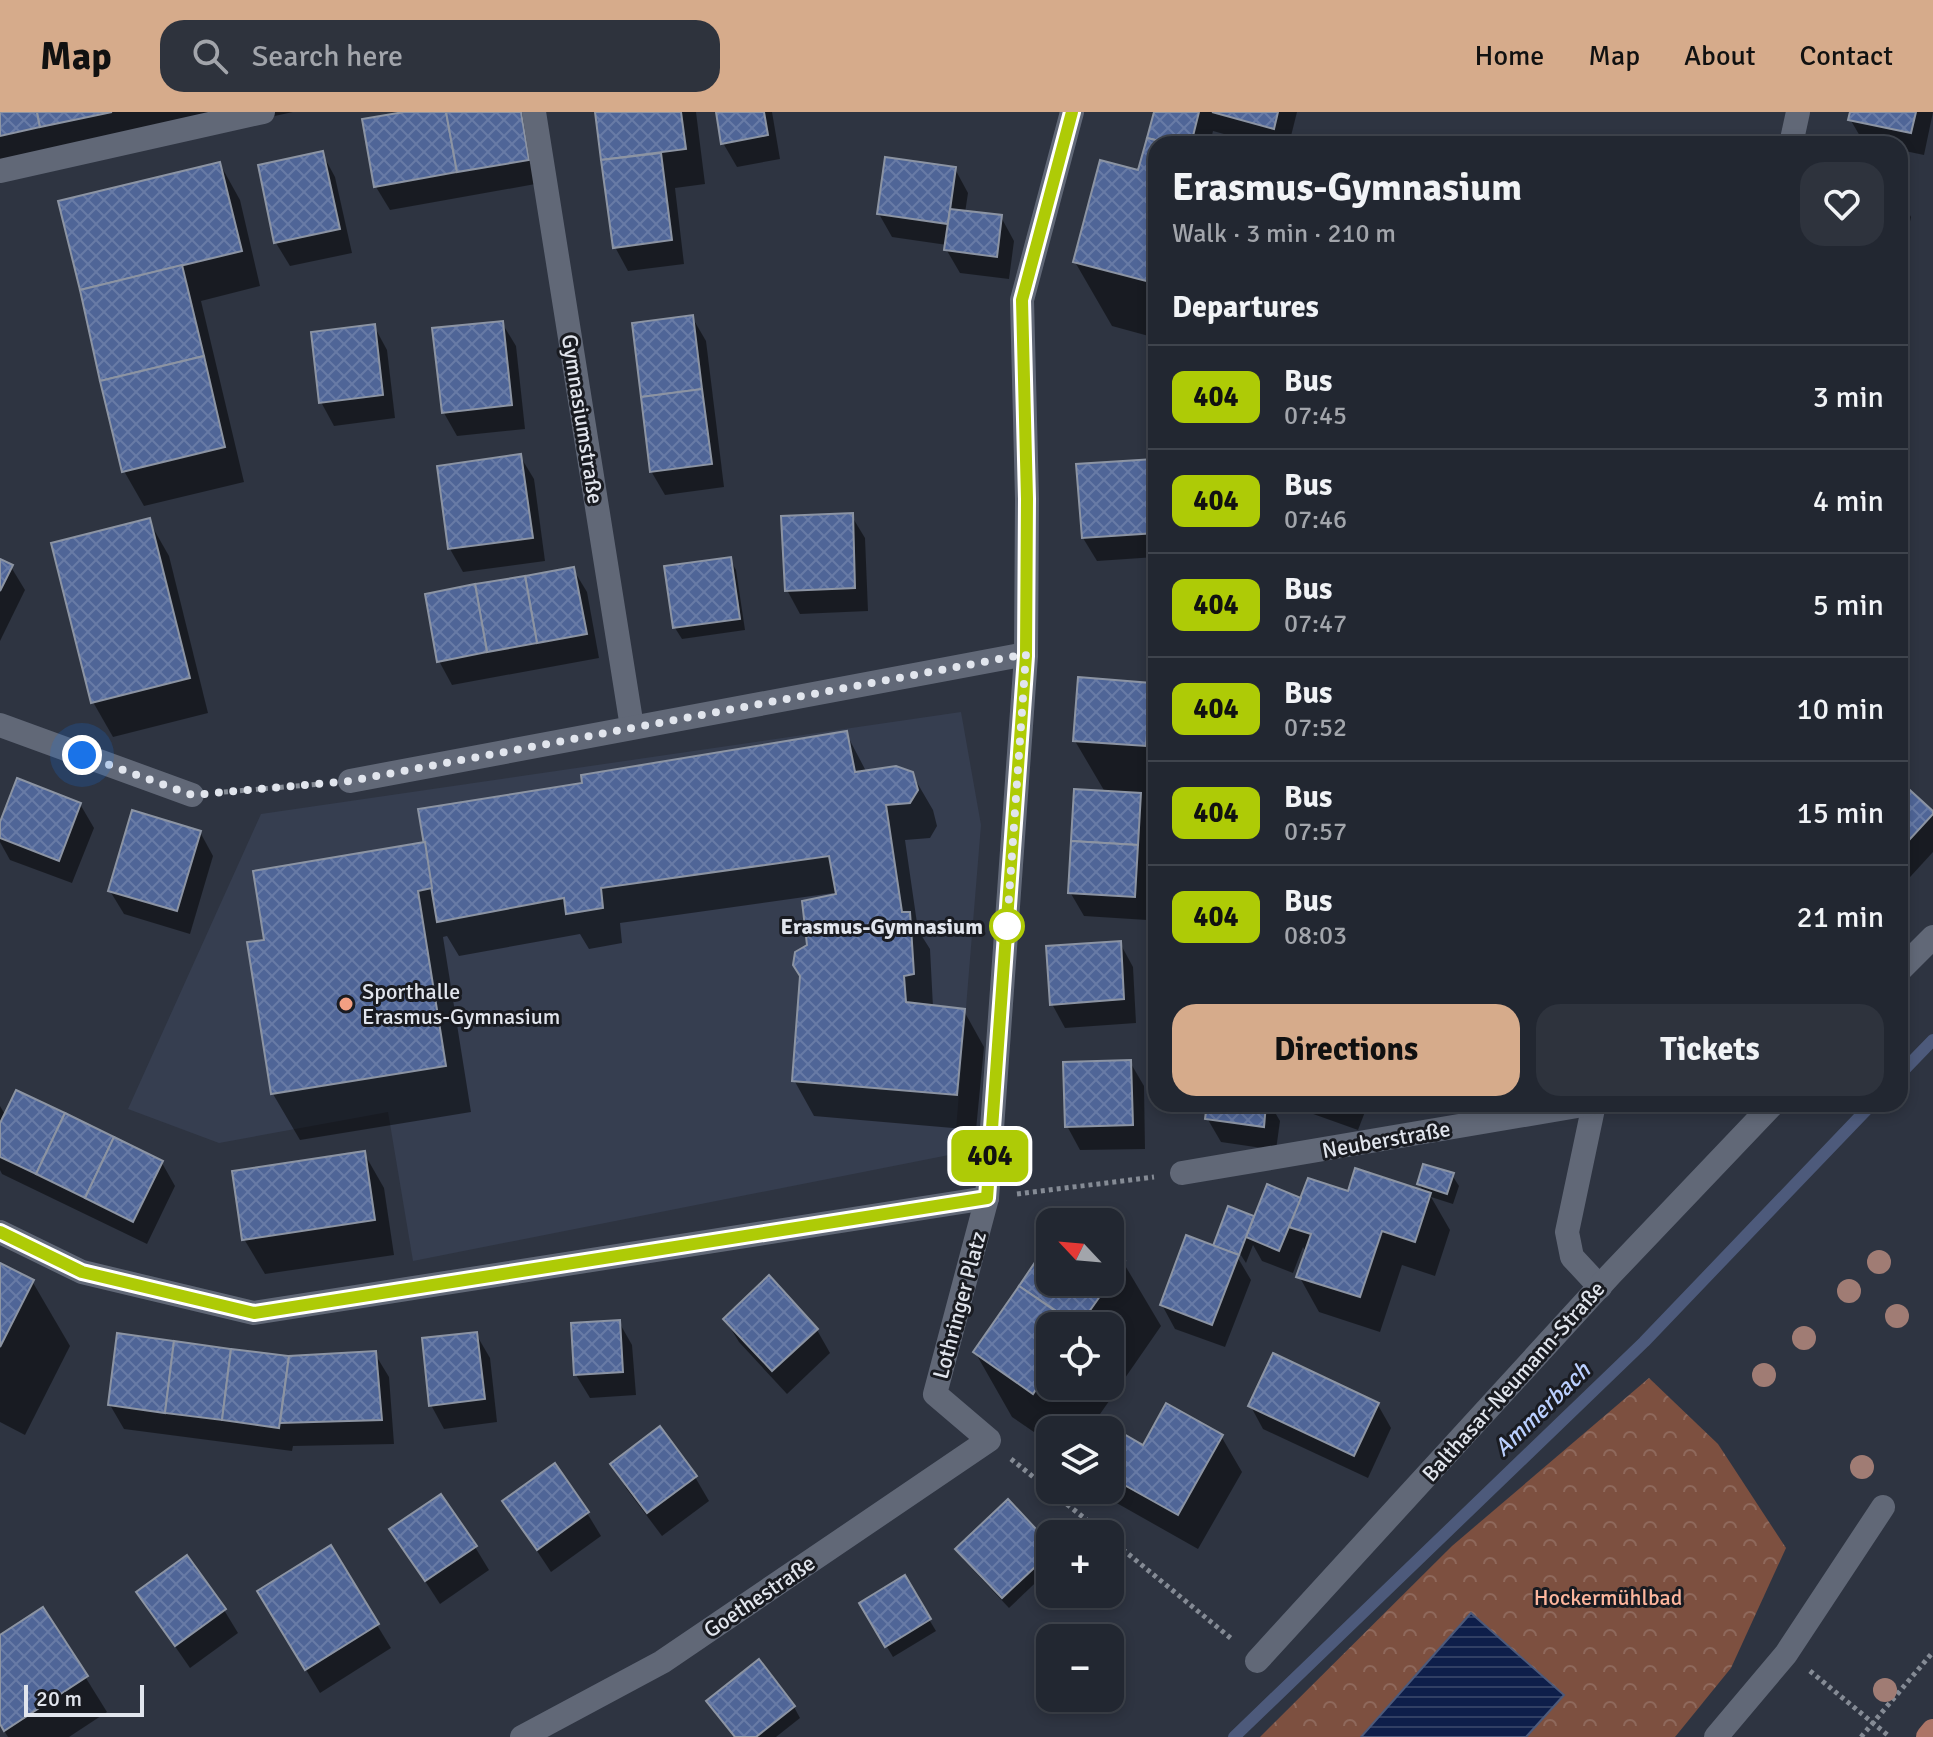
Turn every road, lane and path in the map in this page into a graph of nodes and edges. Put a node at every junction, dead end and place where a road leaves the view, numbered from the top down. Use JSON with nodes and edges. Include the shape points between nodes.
{"nodes":[{"id":1,"x":263,"y":112,"type":"edge"},
{"id":2,"x":534,"y":112,"type":"edge"},
{"id":3,"x":1072,"y":112,"type":"edge"},
{"id":4,"x":1798,"y":112,"type":"edge"},
{"id":5,"x":1793,"y":136,"type":"edge"},
{"id":6,"x":0,"y":171,"type":"edge"},
{"id":7,"x":1026,"y":654,"type":"junction"},
{"id":8,"x":0,"y":725,"type":"edge"},
{"id":9,"x":632,"y":727,"type":"junction"},
{"id":10,"x":350,"y":781,"type":"joint"},
{"id":11,"x":192,"y":795,"type":"joint"},
{"id":12,"x":1933,"y":937,"type":"edge"},
{"id":13,"x":1908,"y":962,"type":"edge"},
{"id":14,"x":1544,"y":1112,"type":"edge"},
{"id":15,"x":1590,"y":1112,"type":"edge"},
{"id":16,"x":1765,"y":1112,"type":"edge"},
{"id":17,"x":1182,"y":1173,"type":"joint"},
{"id":18,"x":987,"y":1198,"type":"junction"},
{"id":19,"x":0,"y":1232,"type":"edge"},
{"id":20,"x":1600,"y":1287,"type":"junction"},
{"id":21,"x":989,"y":1440,"type":"junction"},
{"id":22,"x":1883,"y":1507,"type":"dead end"},
{"id":23,"x":1087,"y":1520,"type":"edge"},
{"id":24,"x":1124,"y":1550,"type":"edge"},
{"id":25,"x":1225,"y":1633,"type":"dead end"},
{"id":26,"x":1933,"y":1652,"type":"edge"},
{"id":27,"x":1786,"y":1654,"type":"junction"},
{"id":28,"x":1257,"y":1661,"type":"dead end"},
{"id":29,"x":1874,"y":1722,"type":"junction"},
{"id":30,"x":1933,"y":1731,"type":"edge"},
{"id":31,"x":522,"y":1737,"type":"edge"},
{"id":32,"x":1716,"y":1737,"type":"edge"},
{"id":33,"x":1861,"y":1737,"type":"edge"},
{"id":34,"x":1890,"y":1737,"type":"edge"},
{"id":35,"x":1928,"y":1737,"type":"edge"}],
"edges":[{"from":1,"to":6,"type":"street"},
{"from":2,"to":9,"type":"street","name":"Gymnasiumstraße"},
{"from":3,"to":7,"type":"street","via":[[1022,300]]},
{"from":4,"to":5,"type":"street"},
{"from":7,"to":9,"type":"street"},
{"from":7,"to":18,"type":"street"},
{"from":8,"to":11,"type":"street"},
{"from":9,"to":10,"type":"street"},
{"from":10,"to":11,"type":"path"},
{"from":12,"to":13,"type":"street"},
{"from":14,"to":17,"type":"street","name":"Neuberstraße"},
{"from":15,"to":20,"type":"street","via":[[1567,1232],[1572,1257]]},
{"from":16,"to":20,"type":"street","name":"Balthasar-Neumann-Straße"},
{"from":17,"to":18,"type":"path"},
{"from":18,"to":19,"type":"street","via":[[254,1313],[82,1272]]},
{"from":18,"to":21,"type":"street","name":"Lothringer Platz","via":[[935,1394]]},
{"from":20,"to":28,"type":"street","name":"Balthasar-Neumann-Straße"},
{"from":21,"to":23,"type":"path"},
{"from":21,"to":31,"type":"street","name":"Goethestraße","via":[[662,1662]]},
{"from":22,"to":27,"type":"street"},
{"from":24,"to":25,"type":"path"},
{"from":26,"to":29,"type":"path"},
{"from":27,"to":29,"type":"path"},
{"from":27,"to":32,"type":"street"},
{"from":29,"to":33,"type":"path"},
{"from":29,"to":34,"type":"path"},
{"from":30,"to":35,"type":"main road"}]}
